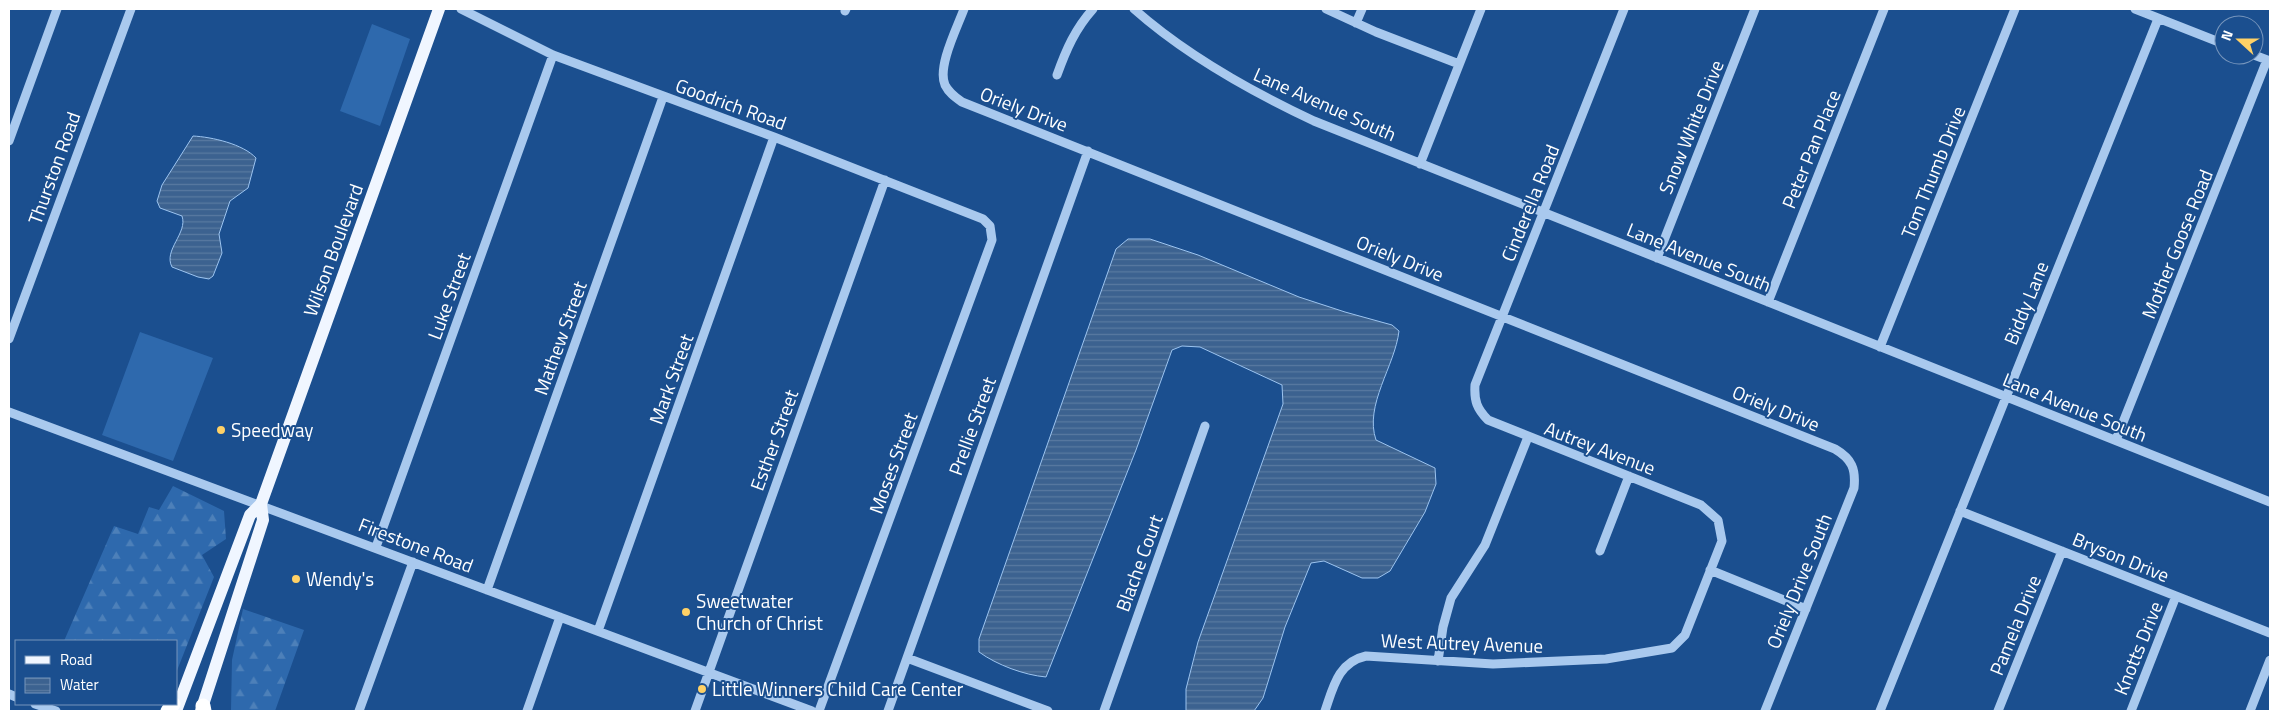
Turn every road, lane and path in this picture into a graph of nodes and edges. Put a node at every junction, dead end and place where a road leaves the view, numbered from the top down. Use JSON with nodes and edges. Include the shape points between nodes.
{"nodes":[{"id":1,"x":57,"y":9,"type":"edge"},
{"id":2,"x":131,"y":9,"type":"edge"},
{"id":3,"x":439,"y":9,"type":"edge"},
{"id":4,"x":461,"y":9,"type":"edge"},
{"id":5,"x":964,"y":9,"type":"edge"},
{"id":6,"x":1093,"y":9,"type":"edge"},
{"id":7,"x":1134,"y":9,"type":"edge"},
{"id":8,"x":1326,"y":9,"type":"edge"},
{"id":9,"x":1362,"y":9,"type":"edge"},
{"id":10,"x":1481,"y":9,"type":"edge"},
{"id":11,"x":1624,"y":9,"type":"edge"},
{"id":12,"x":1755,"y":9,"type":"edge"},
{"id":13,"x":1884,"y":9,"type":"edge"},
{"id":14,"x":2015,"y":9,"type":"edge"},
{"id":15,"x":2135,"y":9,"type":"edge"},
{"id":16,"x":2158,"y":19,"type":"junction"},
{"id":17,"x":1356,"y":22,"type":"junction"},
{"id":18,"x":2214,"y":40,"type":"edge"},
{"id":19,"x":552,"y":55,"type":"junction"},
{"id":20,"x":2269,"y":60,"type":"edge"},
{"id":21,"x":1459,"y":64,"type":"junction"},
{"id":22,"x":1057,"y":75,"type":"dead end"},
{"id":23,"x":663,"y":97,"type":"junction"},
{"id":24,"x":774,"y":138,"type":"junction"},
{"id":25,"x":9,"y":141,"type":"edge"},
{"id":26,"x":1088,"y":151,"type":"junction"},
{"id":27,"x":1420,"y":164,"type":"junction"},
{"id":28,"x":885,"y":180,"type":"junction"},
{"id":29,"x":1543,"y":213,"type":"junction"},
{"id":30,"x":990,"y":226,"type":"joint"},
{"id":31,"x":1657,"y":258,"type":"junction"},
{"id":32,"x":1768,"y":302,"type":"junction"},
{"id":33,"x":1503,"y":316,"type":"junction"},
{"id":34,"x":9,"y":339,"type":"edge"},
{"id":35,"x":1880,"y":347,"type":"junction"},
{"id":36,"x":2005,"y":396,"type":"junction"},
{"id":37,"x":1478,"y":411,"type":"joint"},
{"id":38,"x":9,"y":412,"type":"edge"},
{"id":39,"x":1206,"y":426,"type":"dead end"},
{"id":40,"x":1528,"y":437,"type":"junction"},
{"id":41,"x":2116,"y":440,"type":"junction"},
{"id":42,"x":1851,"y":461,"type":"joint"},
{"id":43,"x":1628,"y":476,"type":"junction"},
{"id":44,"x":2270,"y":502,"type":"edge"},
{"id":45,"x":261,"y":504,"type":"junction"},
{"id":46,"x":1960,"y":511,"type":"junction"},
{"id":47,"x":376,"y":547,"type":"junction"},
{"id":48,"x":2062,"y":550,"type":"junction"},
{"id":49,"x":1600,"y":551,"type":"dead end"},
{"id":50,"x":413,"y":562,"type":"junction"},
{"id":51,"x":1710,"y":570,"type":"junction"},
{"id":52,"x":487,"y":590,"type":"junction"},
{"id":53,"x":2176,"y":596,"type":"junction"},
{"id":54,"x":1806,"y":609,"type":"junction"},
{"id":55,"x":560,"y":617,"type":"junction"},
{"id":56,"x":598,"y":631,"type":"junction"},
{"id":57,"x":2270,"y":633,"type":"edge"},
{"id":58,"x":907,"y":658,"type":"junction"},
{"id":59,"x":2270,"y":660,"type":"edge"},
{"id":60,"x":1438,"y":661,"type":"junction"},
{"id":61,"x":708,"y":672,"type":"junction"},
{"id":62,"x":178,"y":698,"type":"edge"},
{"id":63,"x":38,"y":705,"type":"edge"},
{"id":64,"x":202,"y":709,"type":"edge"},
{"id":65,"x":56,"y":711,"type":"edge"},
{"id":66,"x":360,"y":711,"type":"edge"},
{"id":67,"x":527,"y":711,"type":"edge"},
{"id":68,"x":695,"y":711,"type":"edge"},
{"id":69,"x":812,"y":711,"type":"edge"},
{"id":70,"x":819,"y":711,"type":"edge"},
{"id":71,"x":888,"y":711,"type":"edge"},
{"id":72,"x":1048,"y":711,"type":"edge"},
{"id":73,"x":1104,"y":711,"type":"edge"},
{"id":74,"x":1325,"y":711,"type":"edge"},
{"id":75,"x":1765,"y":711,"type":"edge"},
{"id":76,"x":1880,"y":711,"type":"edge"},
{"id":77,"x":1998,"y":711,"type":"edge"},
{"id":78,"x":2131,"y":711,"type":"edge"},
{"id":79,"x":2250,"y":711,"type":"edge"}],
"edges":[{"from":1,"to":25,"type":"street"},
{"from":2,"to":34,"type":"street","name":"Thurston Road"},
{"from":3,"to":45,"type":"main road","name":"Wilson Boulevard"},
{"from":4,"to":19,"type":"street","name":"Goodrich Road"},
{"from":5,"to":26,"type":"street","name":"Oriely Drive","via":[[945,62],[944,80],[952,95],[962,102]]},
{"from":6,"to":22,"type":"street","via":[[1079,24]]},
{"from":7,"to":27,"type":"street","name":"Lane Avenue South","via":[[1204,62],[1276,103]]},
{"from":8,"to":17,"type":"street"},
{"from":9,"to":17,"type":"street"},
{"from":10,"to":21,"type":"street"},
{"from":11,"to":29,"type":"street","name":"Cinderella Road"},
{"from":12,"to":31,"type":"street","name":"Snow White Drive"},
{"from":13,"to":32,"type":"street","name":"Peter Pan Place"},
{"from":14,"to":35,"type":"street","name":"Tom Thumb Drive"},
{"from":15,"to":16,"type":"street"},
{"from":16,"to":18,"type":"street"},
{"from":16,"to":36,"type":"street","name":"Biddy Lane"},
{"from":17,"to":21,"type":"street"},
{"from":19,"to":23,"type":"street","name":"Goodrich Road"},
{"from":19,"to":47,"type":"street","name":"Luke Street"},
{"from":20,"to":41,"type":"street","name":"Mother Goose Road"},
{"from":21,"to":27,"type":"street"},
{"from":23,"to":24,"type":"street","name":"Goodrich Road"},
{"from":23,"to":52,"type":"street","name":"Mathew Street"},
{"from":24,"to":28,"type":"street","name":"Goodrich Road"},
{"from":24,"to":56,"type":"street","name":"Mark Street"},
{"from":26,"to":33,"type":"street","name":"Oriely Drive"},
{"from":26,"to":58,"type":"street","name":"Prellie Street"},
{"from":27,"to":29,"type":"street","name":"Lane Avenue South"},
{"from":28,"to":30,"type":"street","name":"Goodrich Road","via":[[983,219]]},
{"from":28,"to":61,"type":"street","name":"Esther Street"},
{"from":29,"to":31,"type":"street","name":"Lane Avenue South"},
{"from":29,"to":33,"type":"street","name":"Cinderella Road"},
{"from":30,"to":70,"type":"street","name":"Moses Street","via":[[992,240]]},
{"from":31,"to":32,"type":"street","name":"Lane Avenue South"},
{"from":32,"to":35,"type":"street","name":"Lane Avenue South"},
{"from":33,"to":37,"type":"street","name":"Cinderella Road","via":[[1475,385]]},
{"from":33,"to":42,"type":"street","name":"Oriely Drive","via":[[1835,449]]},
{"from":35,"to":36,"type":"street","name":"Lane Avenue South"},
{"from":36,"to":41,"type":"street","name":"Lane Avenue South"},
{"from":36,"to":46,"type":"street","name":"Biddy Lane"},
{"from":37,"to":40,"type":"street","name":"Autrey Avenue","via":[[1488,420]]},
{"from":38,"to":45,"type":"street","name":"Firestone Road"},
{"from":39,"to":73,"type":"street","name":"Blache Court"},
{"from":40,"to":43,"type":"street","name":"Autrey Avenue"},
{"from":40,"to":60,"type":"street","via":[[1484,545],[1451,598]]},
{"from":41,"to":44,"type":"street","name":"Lane Avenue South"},
{"from":42,"to":54,"type":"street","name":"Oriely Drive South","via":[[1855,474],[1854,488]]},
{"from":43,"to":49,"type":"street"},
{"from":43,"to":51,"type":"street","name":"Autrey Avenue","via":[[1701,505],[1712,513],[1718,520],[1722,541]]},
{"from":45,"to":47,"type":"street","name":"Firestone Road"},
{"from":45,"to":62,"type":"main road","name":"Wilson Boulevard","via":[[250,515],[218,603]]},
{"from":45,"to":64,"type":"main road","name":"Wilson Boulevard","via":[[263,520]]},
{"from":46,"to":48,"type":"street","name":"Bryson Drive"},
{"from":46,"to":76,"type":"street","name":"Biddy Lane"},
{"from":47,"to":50,"type":"street","name":"Firestone Road"},
{"from":48,"to":53,"type":"street","name":"Bryson Drive"},
{"from":48,"to":77,"type":"street","name":"Pamela Drive"},
{"from":50,"to":52,"type":"street","name":"Firestone Road"},
{"from":50,"to":66,"type":"street"},
{"from":51,"to":54,"type":"street"},
{"from":51,"to":60,"type":"street","name":"West Autrey Avenue","via":[[1685,635],[1672,648],[1662,652],[1606,659],[1493,664]]},
{"from":52,"to":55,"type":"street","name":"Firestone Road"},
{"from":53,"to":57,"type":"street","name":"Bryson Drive"},
{"from":53,"to":78,"type":"street","name":"Knotts Drive"},
{"from":54,"to":75,"type":"street","name":"Oriely Drive South"},
{"from":55,"to":56,"type":"street","name":"Firestone Road"},
{"from":55,"to":67,"type":"street"},
{"from":56,"to":61,"type":"street","name":"Firestone Road"},
{"from":58,"to":71,"type":"street","name":"Prellie Street"},
{"from":58,"to":72,"type":"street"},
{"from":59,"to":79,"type":"street"},
{"from":60,"to":74,"type":"street","name":"West Autrey Avenue","via":[[1357,658],[1349,662],[1337,678]]},
{"from":61,"to":68,"type":"street","name":"Esther Street"},
{"from":61,"to":69,"type":"street","name":"Firestone Road"},
{"from":63,"to":65,"type":"street"}]}
